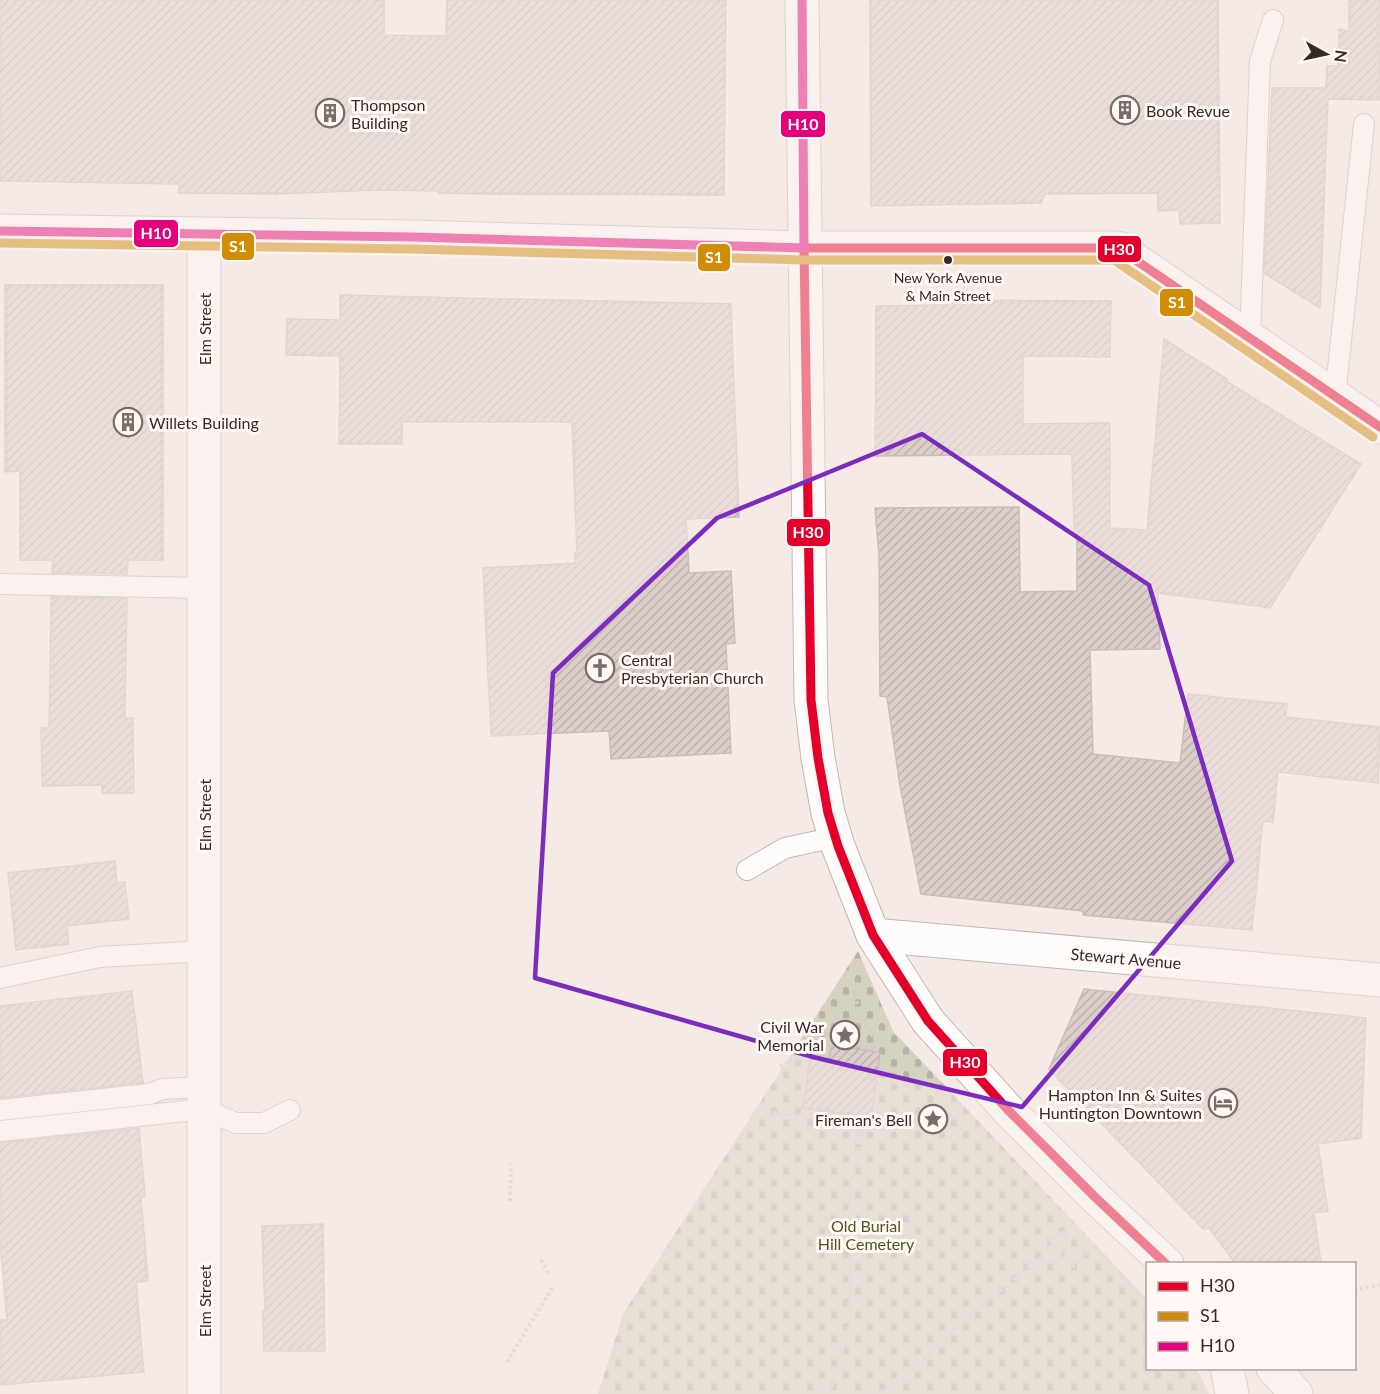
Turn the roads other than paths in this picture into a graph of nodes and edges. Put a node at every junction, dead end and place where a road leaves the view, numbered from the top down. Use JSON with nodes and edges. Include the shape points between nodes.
{"nodes":[{"id":1,"x":802,"y":0,"type":"edge"},
{"id":2,"x":1273,"y":20,"type":"dead end"},
{"id":3,"x":1364,"y":124,"type":"dead end"},
{"id":4,"x":0,"y":231,"type":"edge"},
{"id":5,"x":204,"y":235,"type":"junction"},
{"id":6,"x":804,"y":248,"type":"junction"},
{"id":7,"x":1250,"y":339,"type":"junction"},
{"id":8,"x":1335,"y":397,"type":"junction"},
{"id":9,"x":1380,"y":427,"type":"edge"},
{"id":10,"x":0,"y":584,"type":"edge"},
{"id":11,"x":204,"y":588,"type":"junction"},
{"id":12,"x":836,"y":837,"type":"junction"},
{"id":13,"x":747,"y":870,"type":"dead end"},
{"id":14,"x":873,"y":935,"type":"junction"},
{"id":15,"x":204,"y":951,"type":"junction"},
{"id":16,"x":0,"y":978,"type":"edge"},
{"id":17,"x":1380,"y":980,"type":"edge"},
{"id":18,"x":204,"y":1098,"type":"junction"},
{"id":19,"x":0,"y":1110,"type":"edge"},
{"id":20,"x":290,"y":1110,"type":"dead end"},
{"id":21,"x":0,"y":1131,"type":"edge"},
{"id":22,"x":1166,"y":1262,"type":"edge"},
{"id":23,"x":1227,"y":1370,"type":"edge"},
{"id":24,"x":1275,"y":1370,"type":"edge"},
{"id":25,"x":204,"y":1394,"type":"edge"},
{"id":26,"x":1232,"y":1394,"type":"edge"},
{"id":27,"x":1296,"y":1394,"type":"edge"}],
"edges":[{"from":1,"to":6,"type":"main road"},
{"from":2,"to":7,"type":"lane","via":[[1260,61]]},
{"from":3,"to":8,"type":"lane"},
{"from":4,"to":5,"type":"main road"},
{"from":5,"to":6,"type":"main road"},
{"from":5,"to":11,"type":"main road","name":"Elm Street"},
{"from":6,"to":7,"type":"main road","via":[[1118,248]]},
{"from":6,"to":12,"type":"main road","via":[[811,700],[820,770]]},
{"from":7,"to":8,"type":"main road"},
{"from":8,"to":9,"type":"main road"},
{"from":10,"to":11,"type":"lane"},
{"from":11,"to":15,"type":"main road","name":"Elm Street"},
{"from":12,"to":13,"type":"lane","via":[[785,848]]},
{"from":12,"to":14,"type":"main road"},
{"from":14,"to":17,"type":"main road","name":"Stewart Avenue"},
{"from":14,"to":22,"type":"main road","via":[[928,1021],[1008,1110]]},
{"from":15,"to":16,"type":"lane","via":[[100,957]]},
{"from":15,"to":18,"type":"main road","name":"Elm Street"},
{"from":18,"to":19,"type":"lane","via":[[162,1089],[150,1094]]},
{"from":18,"to":20,"type":"lane","via":[[236,1123],[264,1123]]},
{"from":18,"to":21,"type":"lane"},
{"from":18,"to":25,"type":"main road","name":"Elm Street"},
{"from":23,"to":26,"type":"main road"},
{"from":24,"to":27,"type":"main road"}]}
